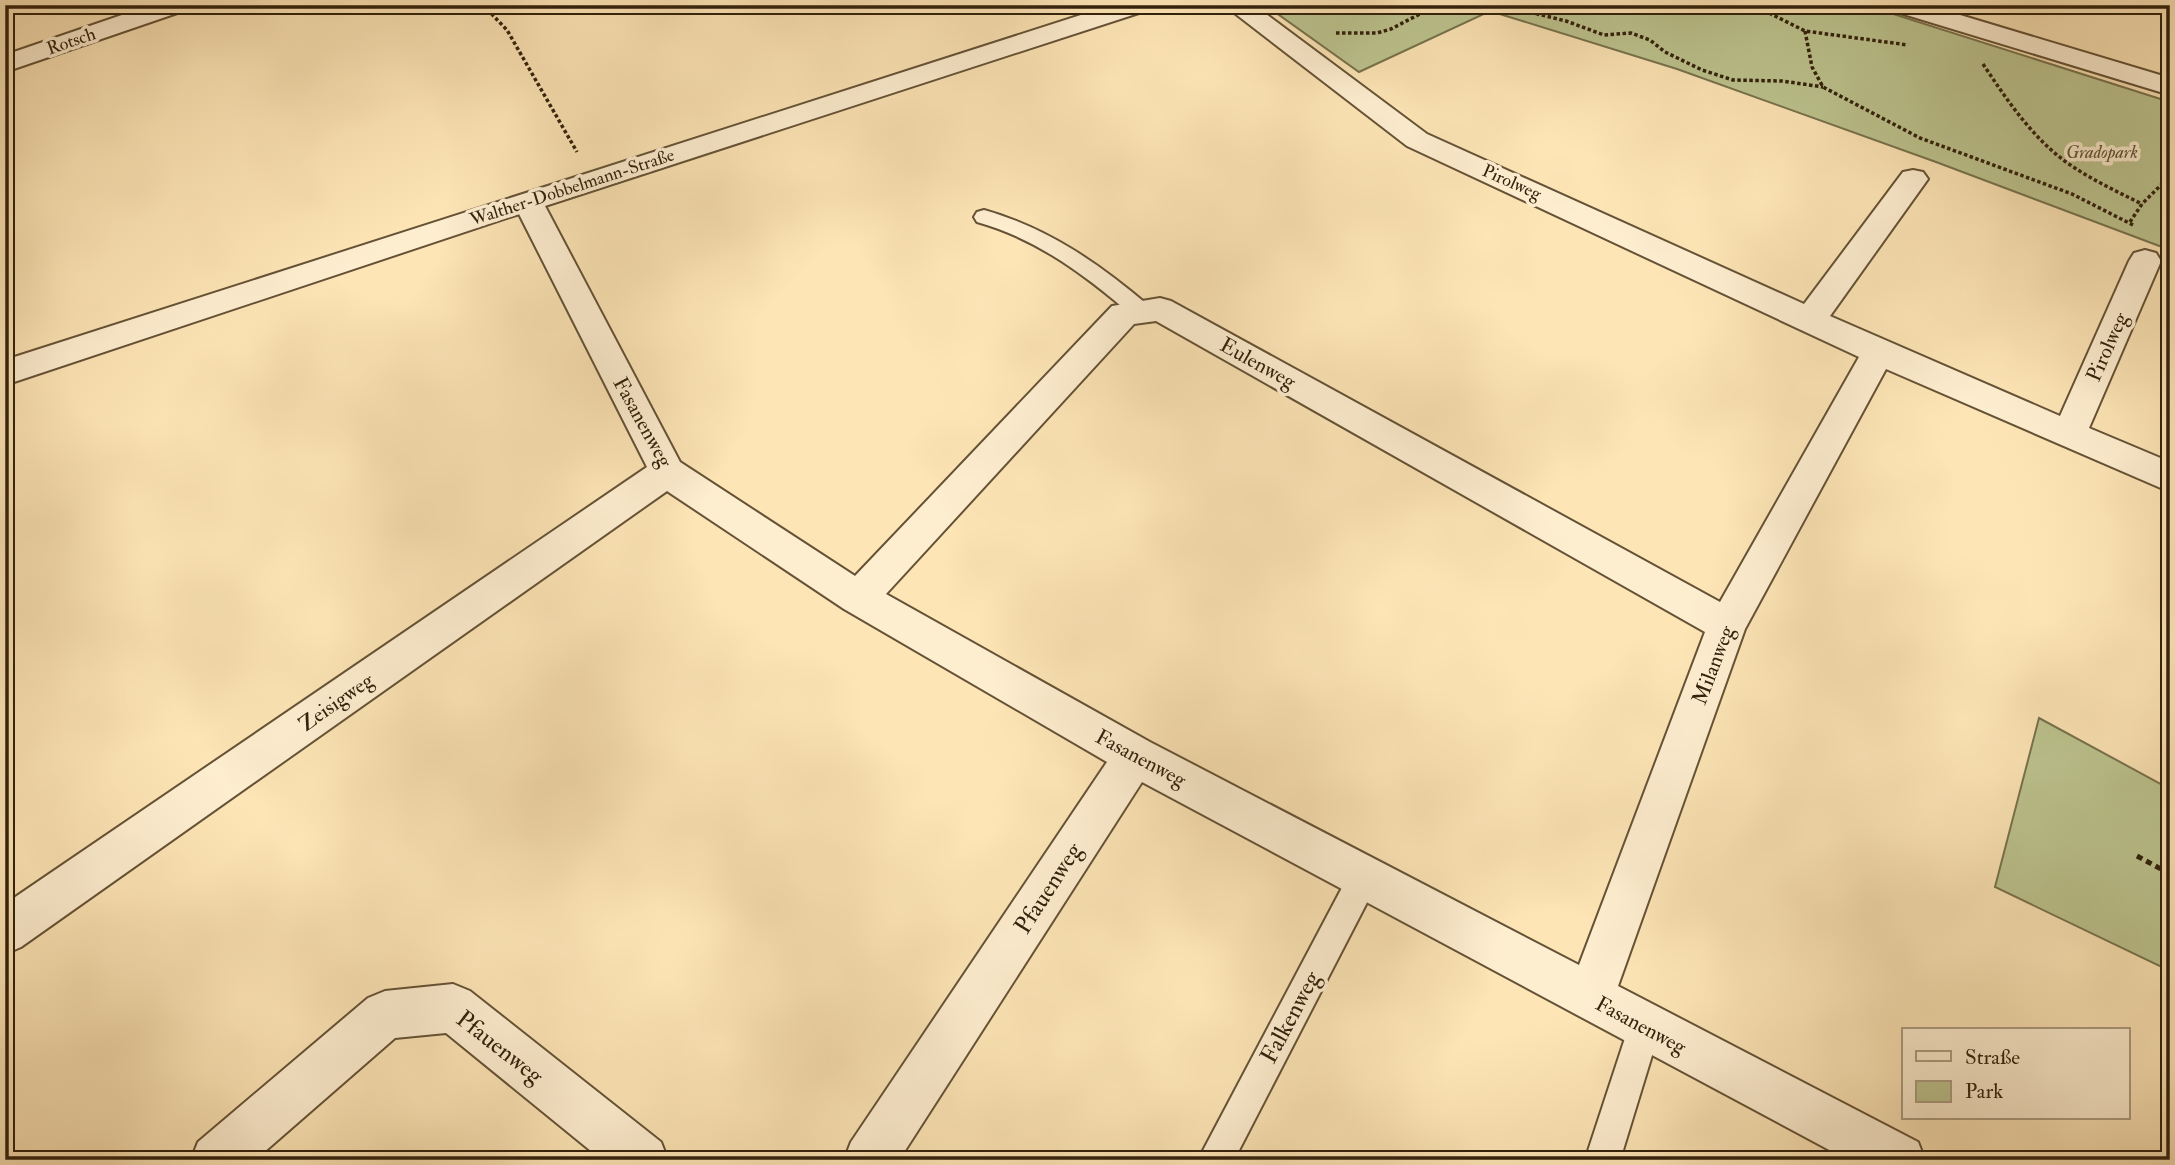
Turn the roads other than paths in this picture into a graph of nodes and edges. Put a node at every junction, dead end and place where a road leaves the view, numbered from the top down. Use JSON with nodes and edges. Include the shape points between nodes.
{"nodes":[{"id":1,"x":177,"y":5,"type":"edge"},
{"id":2,"x":1139,"y":5,"type":"edge"},
{"id":3,"x":1237,"y":5,"type":"edge"},
{"id":4,"x":1899,"y":5,"type":"edge"},
{"id":5,"x":5,"y":64,"type":"edge"},
{"id":6,"x":2170,"y":87,"type":"edge"},
{"id":7,"x":1913,"y":179,"type":"dead end"},
{"id":8,"x":527,"y":201,"type":"junction"},
{"id":9,"x":984,"y":218,"type":"dead end"},
{"id":10,"x":2146,"y":261,"type":"dead end"},
{"id":11,"x":1141,"y":311,"type":"junction"},
{"id":12,"x":1810,"y":319,"type":"junction"},
{"id":13,"x":1880,"y":352,"type":"junction"},
{"id":14,"x":5,"y":373,"type":"edge"},
{"id":15,"x":2069,"y":434,"type":"junction"},
{"id":16,"x":667,"y":472,"type":"junction"},
{"id":17,"x":2170,"y":478,"type":"edge"},
{"id":18,"x":858,"y":598,"type":"junction"},
{"id":19,"x":1727,"y":625,"type":"junction"},
{"id":20,"x":1135,"y":756,"type":"junction"},
{"id":21,"x":1365,"y":875,"type":"junction"},
{"id":22,"x":5,"y":931,"type":"edge"},
{"id":23,"x":1590,"y":998,"type":"junction"},
{"id":24,"x":1644,"y":1026,"type":"junction"},
{"id":25,"x":216,"y":1160,"type":"edge"},
{"id":26,"x":643,"y":1160,"type":"edge"},
{"id":27,"x":869,"y":1160,"type":"edge"},
{"id":28,"x":1215,"y":1160,"type":"edge"},
{"id":29,"x":1602,"y":1160,"type":"edge"},
{"id":30,"x":1900,"y":1160,"type":"edge"}],
"edges":[{"from":1,"to":5,"type":"street","name":"Rotsch"},
{"from":2,"to":8,"type":"street","name":"Walther-Dobbelmann-Straße"},
{"from":3,"to":12,"type":"street","name":"Pirolweg","via":[[1417,140]]},
{"from":4,"to":6,"type":"street"},
{"from":7,"to":12,"type":"street"},
{"from":8,"to":14,"type":"street","name":"Walther-Dobbelmann-Straße"},
{"from":8,"to":16,"type":"street","name":"Fasanenweg"},
{"from":9,"to":11,"type":"lane","via":[[1004,222],[1090,267]]},
{"from":10,"to":15,"type":"street","name":"Pirolweg"},
{"from":11,"to":18,"type":"street","via":[[1124,314]]},
{"from":11,"to":19,"type":"street","name":"Eulenweg","via":[[1160,309]]},
{"from":12,"to":13,"type":"street","name":"Pirolweg"},
{"from":13,"to":15,"type":"street","name":"Pirolweg"},
{"from":13,"to":19,"type":"street","name":"Milanweg"},
{"from":15,"to":17,"type":"street","name":"Pirolweg"},
{"from":16,"to":18,"type":"street","name":"Fasanenweg"},
{"from":16,"to":22,"type":"street","name":"Zeisigweg"},
{"from":18,"to":20,"type":"street","name":"Fasanenweg"},
{"from":19,"to":23,"type":"street","name":"Milanweg"},
{"from":20,"to":21,"type":"street","name":"Fasanenweg"},
{"from":20,"to":27,"type":"street","name":"Pfauenweg"},
{"from":21,"to":23,"type":"street","name":"Fasanenweg"},
{"from":21,"to":28,"type":"lane","name":"Falkenweg"},
{"from":23,"to":24,"type":"street","name":"Fasanenweg"},
{"from":24,"to":29,"type":"lane"},
{"from":24,"to":30,"type":"street","name":"Fasanenweg"},
{"from":25,"to":26,"type":"street","name":"Pfauenweg","via":[[384,1015],[453,1008]]}]}
